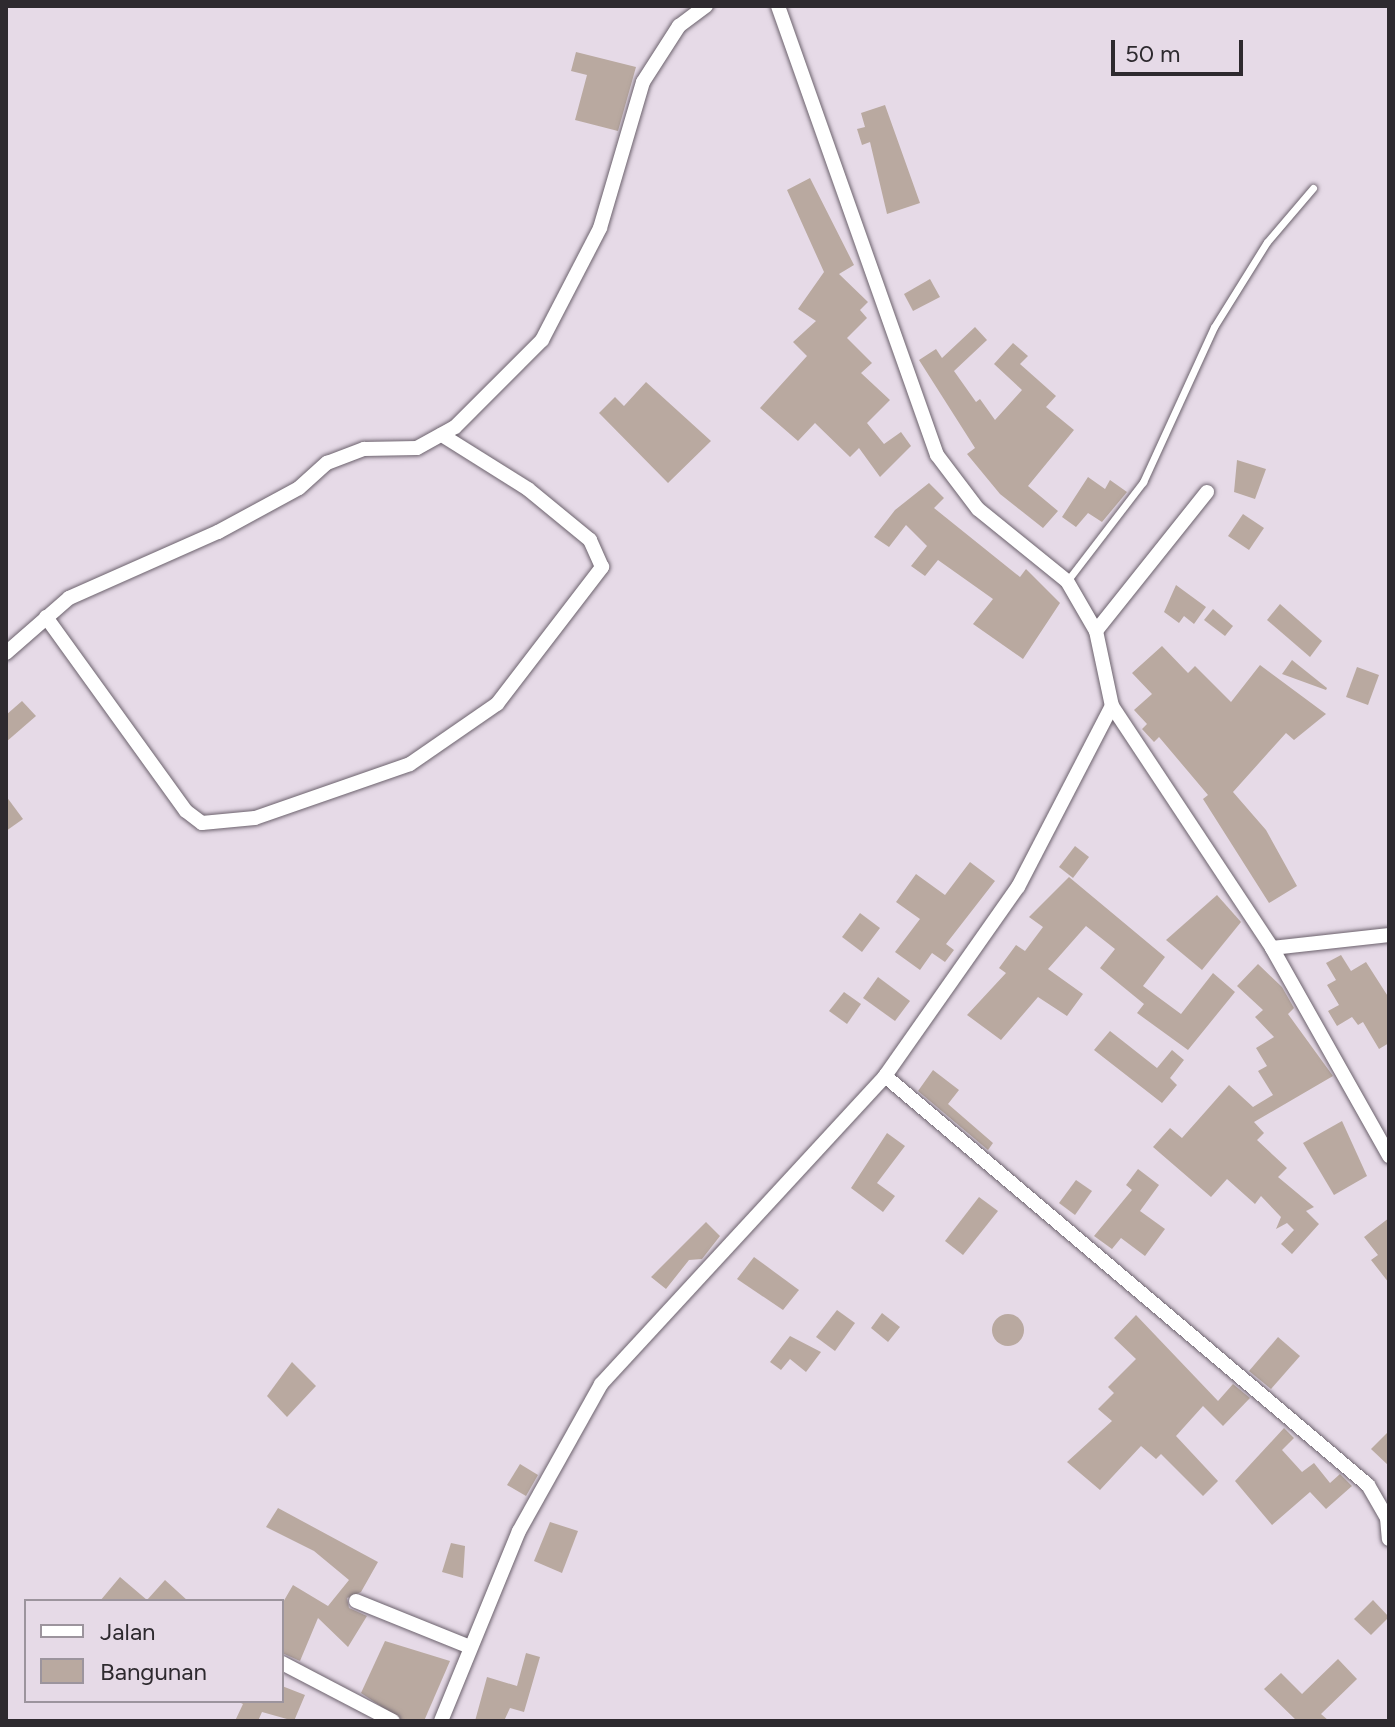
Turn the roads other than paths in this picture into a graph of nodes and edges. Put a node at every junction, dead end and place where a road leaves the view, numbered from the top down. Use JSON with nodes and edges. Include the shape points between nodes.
{"nodes":[{"id":1,"x":706,"y":6,"type":"edge"},
{"id":2,"x":778,"y":6,"type":"edge"},
{"id":3,"x":1313,"y":188,"type":"dead end"},
{"id":4,"x":442,"y":435,"type":"junction"},
{"id":5,"x":1207,"y":492,"type":"dead end"},
{"id":6,"x":1067,"y":581,"type":"junction"},
{"id":7,"x":46,"y":617,"type":"junction"},
{"id":8,"x":1096,"y":631,"type":"junction"},
{"id":9,"x":6,"y":653,"type":"edge"},
{"id":10,"x":1112,"y":706,"type":"junction"},
{"id":11,"x":1389,"y":935,"type":"edge"},
{"id":12,"x":1272,"y":948,"type":"junction"},
{"id":13,"x":885,"y":1076,"type":"junction"},
{"id":14,"x":1389,"y":1156,"type":"edge"},
{"id":15,"x":1389,"y":1539,"type":"edge"},
{"id":16,"x":356,"y":1601,"type":"dead end"},
{"id":17,"x":470,"y":1647,"type":"junction"},
{"id":18,"x":284,"y":1664,"type":"edge"},
{"id":19,"x":393,"y":1721,"type":"edge"},
{"id":20,"x":441,"y":1721,"type":"edge"}],
"edges":[{"from":1,"to":4,"type":"street","via":[[679,26],[643,82],[600,228],[542,340]]},
{"from":2,"to":6,"type":"street","via":[[937,455],[978,509]]},
{"from":3,"to":6,"type":"lane","via":[[1267,242],[1214,327],[1143,482]]},
{"from":4,"to":7,"type":"street","via":[[400,451],[345,453],[299,488],[218,532],[69,598]]},
{"from":4,"to":7,"type":"street","via":[[528,489],[590,540],[602,567],[497,704],[410,764],[255,818],[202,823],[173,794]]},
{"from":5,"to":8,"type":"street"},
{"from":6,"to":8,"type":"street"},
{"from":7,"to":9,"type":"street"},
{"from":8,"to":10,"type":"street"},
{"from":10,"to":12,"type":"street"},
{"from":10,"to":13,"type":"street","via":[[1018,887]]},
{"from":11,"to":12,"type":"street"},
{"from":12,"to":14,"type":"street"},
{"from":13,"to":15,"type":"street","via":[[1368,1485],[1387,1518]]},
{"from":13,"to":17,"type":"street","via":[[601,1384],[519,1531]]},
{"from":16,"to":17,"type":"street"},
{"from":17,"to":20,"type":"street"},
{"from":18,"to":19,"type":"street"}]}
